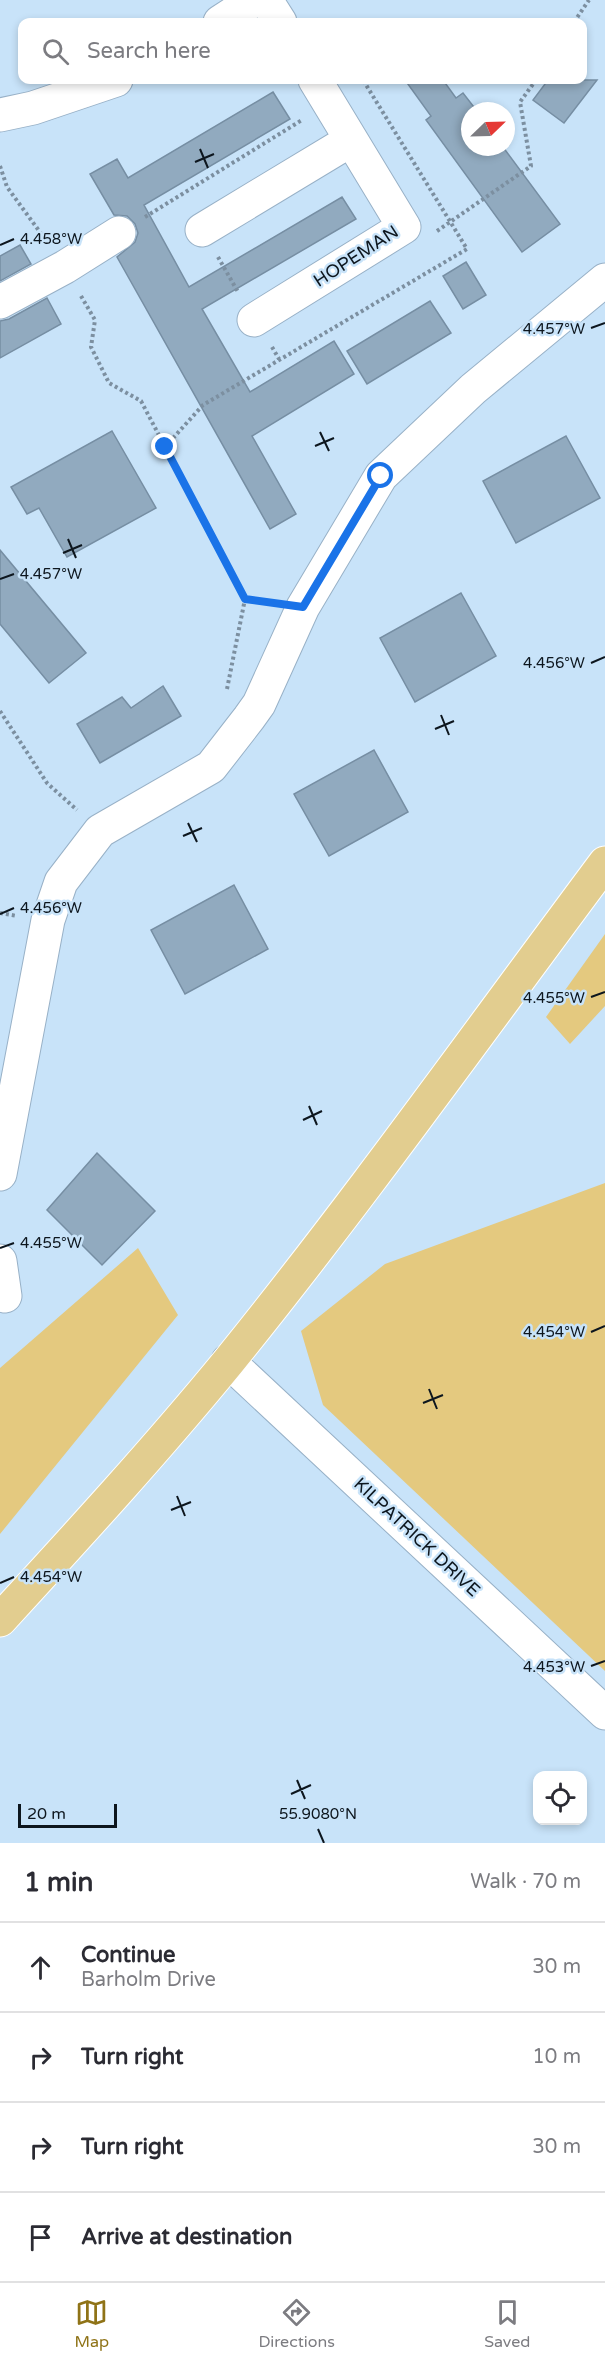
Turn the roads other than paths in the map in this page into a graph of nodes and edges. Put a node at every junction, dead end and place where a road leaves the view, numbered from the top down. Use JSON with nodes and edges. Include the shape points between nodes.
{"nodes":[{"id":1,"x":255,"y":0,"type":"edge"},
{"id":2,"x":266,"y":0,"type":"edge"},
{"id":3,"x":226,"y":18,"type":"edge"},
{"id":4,"x":277,"y":18,"type":"edge"},
{"id":5,"x":104,"y":84,"type":"edge"},
{"id":6,"x":322,"y":92,"type":"edge"},
{"id":7,"x":0,"y":115,"type":"edge"},
{"id":8,"x":351,"y":140,"type":"junction"},
{"id":9,"x":202,"y":230,"type":"road end"},
{"id":10,"x":118,"y":233,"type":"road end"},
{"id":11,"x":605,"y":280,"type":"edge"},
{"id":12,"x":0,"y":302,"type":"edge"},
{"id":13,"x":254,"y":320,"type":"road end"},
{"id":14,"x":605,"y":863,"type":"edge"},
{"id":15,"x":0,"y":1174,"type":"edge"},
{"id":16,"x":0,"y":1261,"type":"edge"},
{"id":17,"x":4,"y":1296,"type":"dead end"},
{"id":18,"x":228,"y":1362,"type":"junction"},
{"id":19,"x":0,"y":1620,"type":"edge"},
{"id":20,"x":605,"y":1713,"type":"edge"}],
"edges":[{"from":1,"to":3,"type":"street"},
{"from":2,"to":4,"type":"street"},
{"from":5,"to":7,"type":"street"},
{"from":6,"to":8,"type":"street","name":"HOPEMAN"},
{"from":8,"to":9,"type":"street"},
{"from":8,"to":13,"type":"street","name":"HOPEMAN","via":[[404,227]]},
{"from":10,"to":12,"type":"street"},
{"from":11,"to":15,"type":"street","via":[[472,389],[381,476],[303,607],[259,704],[211,767],[100,831],[61,882],[48,920]]},
{"from":14,"to":18,"type":"main road"},
{"from":16,"to":17,"type":"street"},
{"from":18,"to":19,"type":"main road"},
{"from":18,"to":20,"type":"street","name":"KILPATRICK DRIVE"}]}
